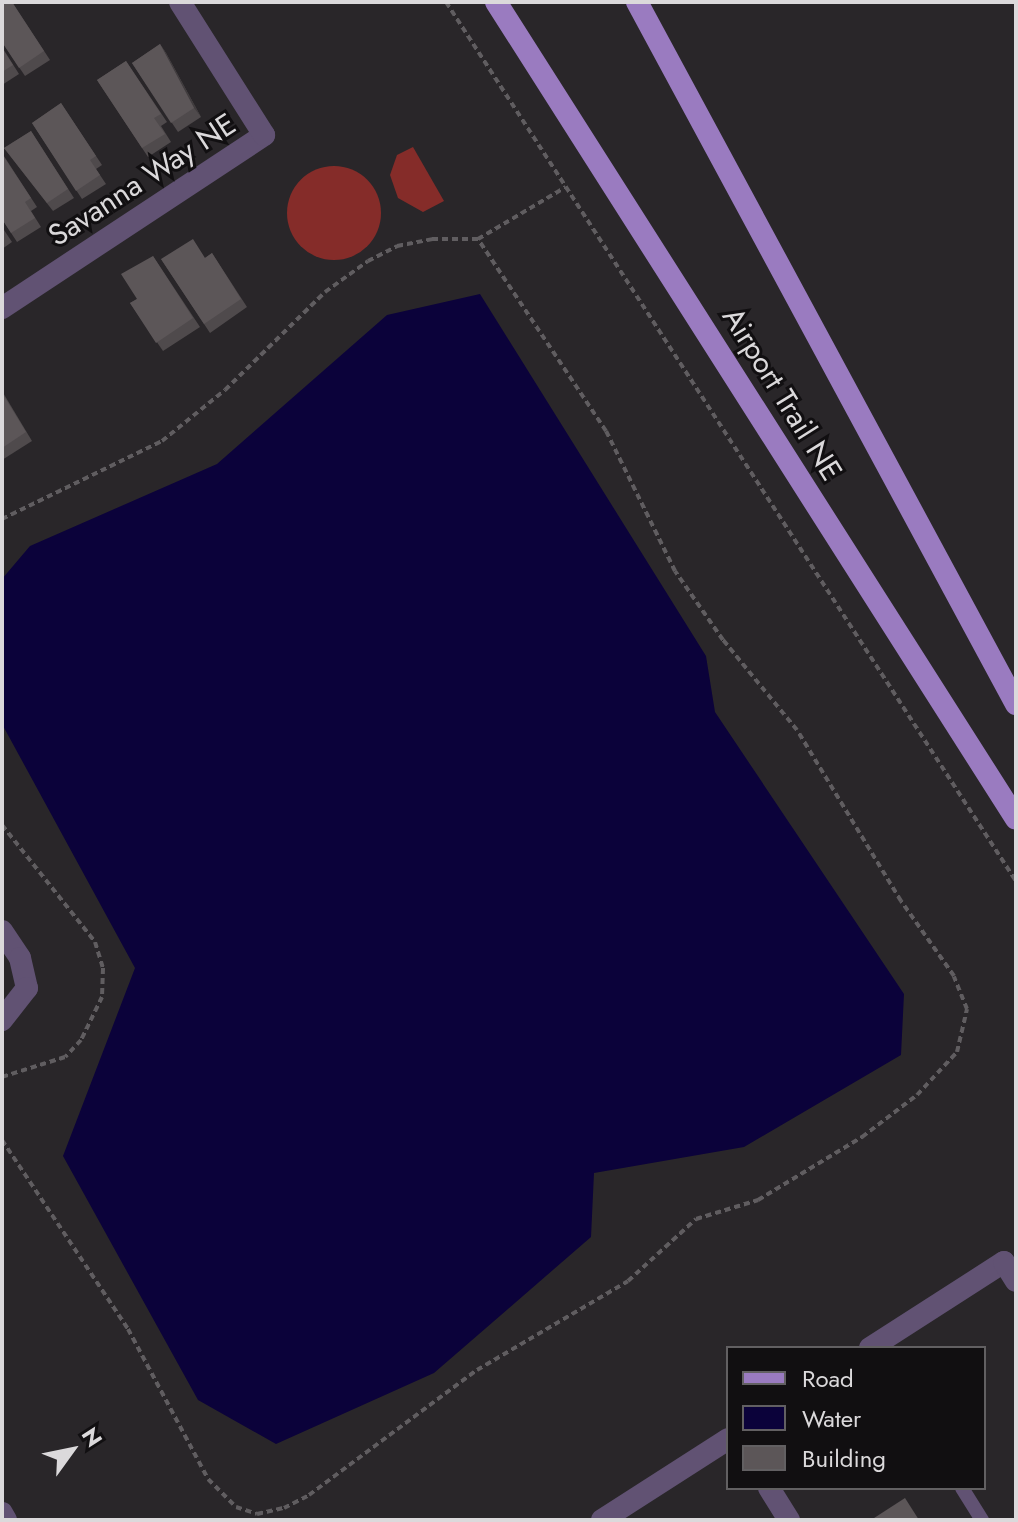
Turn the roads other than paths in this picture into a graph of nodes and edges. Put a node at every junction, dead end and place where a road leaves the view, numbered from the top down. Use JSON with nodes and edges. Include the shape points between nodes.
{"nodes":[{"id":1,"x":180,"y":2,"type":"edge"},
{"id":2,"x":496,"y":2,"type":"edge"},
{"id":3,"x":637,"y":2,"type":"edge"},
{"id":4,"x":2,"y":308,"type":"edge"},
{"id":5,"x":1016,"y":704,"type":"edge"},
{"id":6,"x":1016,"y":819,"type":"edge"},
{"id":7,"x":2,"y":931,"type":"edge"},
{"id":8,"x":2,"y":1020,"type":"edge"},
{"id":9,"x":1016,"y":1281,"type":"edge"},
{"id":10,"x":874,"y":1346,"type":"edge"},
{"id":11,"x":726,"y":1440,"type":"edge"},
{"id":12,"x":770,"y":1490,"type":"edge"},
{"id":13,"x":963,"y":1490,"type":"edge"},
{"id":14,"x":2,"y":1513,"type":"edge"},
{"id":15,"x":6,"y":1520,"type":"edge"},
{"id":16,"x":602,"y":1520,"type":"edge"},
{"id":17,"x":789,"y":1520,"type":"edge"},
{"id":18,"x":982,"y":1520,"type":"edge"}],
"edges":[{"from":1,"to":4,"type":"street","name":"Savanna Way NE","via":[[264,135]]},
{"from":2,"to":6,"type":"main road","name":"Airport Trail NE"},
{"from":3,"to":5,"type":"main road","name":"Airport Trail NE"},
{"from":7,"to":8,"type":"street","via":[[20,958],[27,988]]},
{"from":9,"to":10,"type":"street","via":[[1004,1262]]},
{"from":11,"to":16,"type":"street"},
{"from":12,"to":17,"type":"street"},
{"from":13,"to":18,"type":"lane"},
{"from":14,"to":15,"type":"street"}]}
